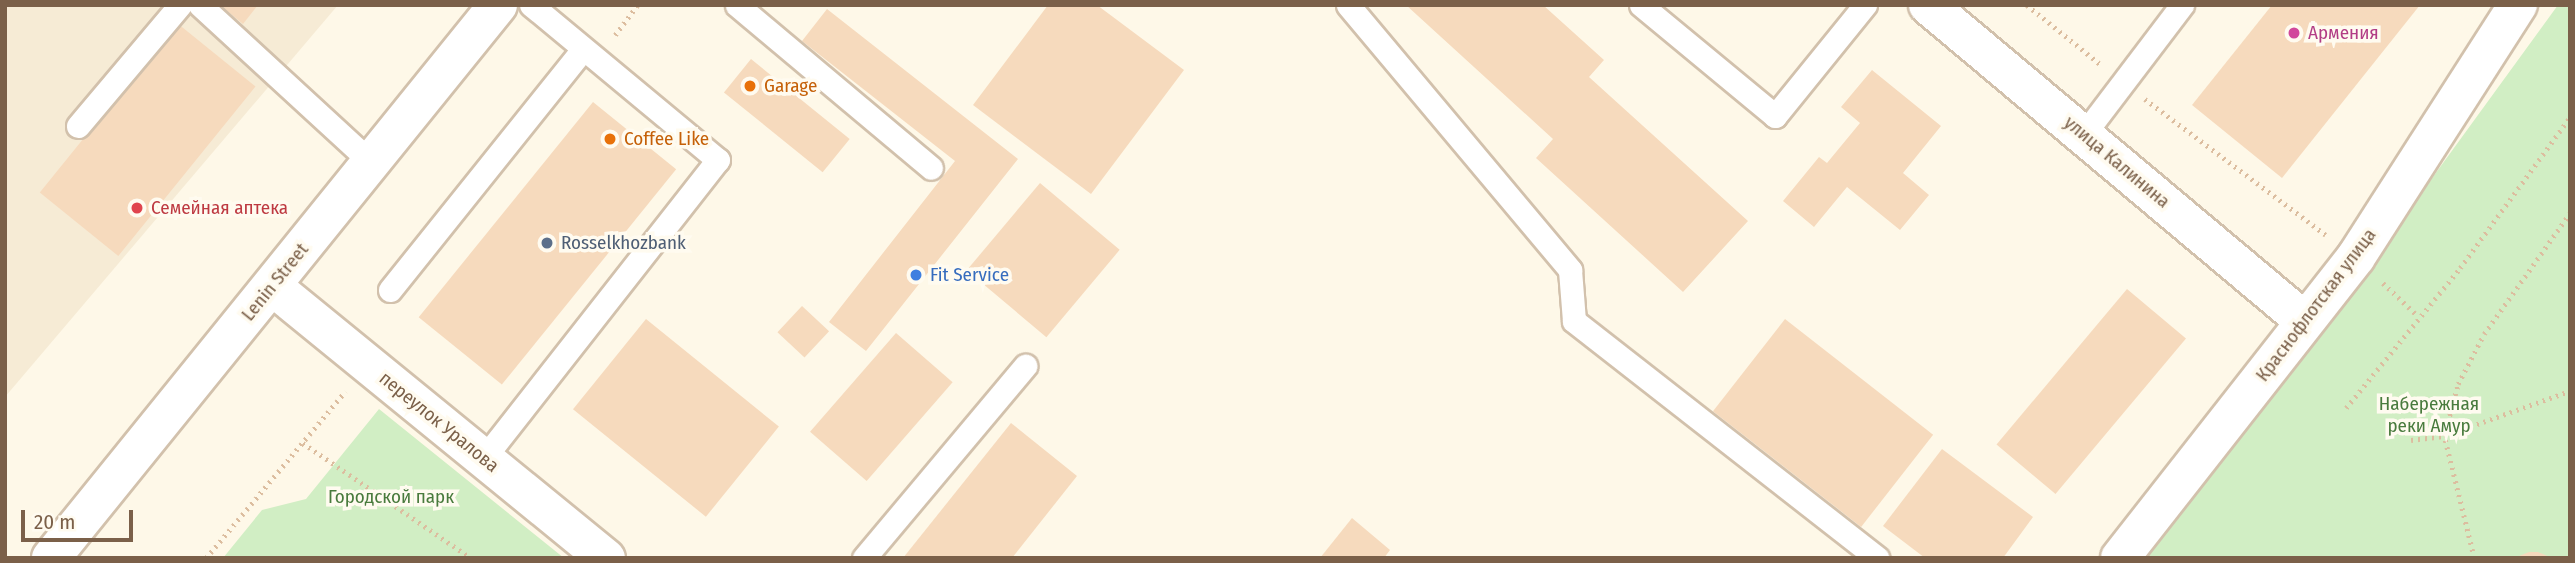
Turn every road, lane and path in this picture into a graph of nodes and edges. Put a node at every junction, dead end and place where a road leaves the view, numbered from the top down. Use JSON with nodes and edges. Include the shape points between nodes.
{"nodes":[{"id":1,"x":180,"y":5,"type":"edge"},
{"id":2,"x":200,"y":5,"type":"edge"},
{"id":3,"x":498,"y":5,"type":"edge"},
{"id":4,"x":531,"y":5,"type":"edge"},
{"id":5,"x":737,"y":5,"type":"edge"},
{"id":6,"x":1348,"y":5,"type":"edge"},
{"id":7,"x":1642,"y":5,"type":"edge"},
{"id":8,"x":1865,"y":5,"type":"edge"},
{"id":9,"x":1928,"y":5,"type":"edge"},
{"id":10,"x":2027,"y":5,"type":"edge"},
{"id":11,"x":2182,"y":5,"type":"edge"},
{"id":12,"x":2518,"y":5,"type":"edge"},
{"id":13,"x":582,"y":50,"type":"junction"},
{"id":14,"x":2123,"y":83,"type":"junction"},
{"id":15,"x":2570,"y":117,"type":"edge"},
{"id":16,"x":78,"y":126,"type":"dead end"},
{"id":17,"x":2084,"y":134,"type":"junction"},
{"id":18,"x":372,"y":163,"type":"junction"},
{"id":19,"x":931,"y":168,"type":"dead end"},
{"id":20,"x":2570,"y":213,"type":"edge"},
{"id":21,"x":2356,"y":257,"type":"junction"},
{"id":22,"x":272,"y":286,"type":"junction"},
{"id":23,"x":390,"y":290,"type":"dead end"},
{"id":24,"x":2418,"y":316,"type":"junction"},
{"id":25,"x":2305,"y":321,"type":"junction"},
{"id":26,"x":1025,"y":366,"type":"dead end"},
{"id":27,"x":346,"y":390,"type":"dead end"},
{"id":28,"x":2570,"y":391,"type":"edge"},
{"id":29,"x":2346,"y":408,"type":"dead end"},
{"id":30,"x":2444,"y":436,"type":"junction"},
{"id":31,"x":2411,"y":439,"type":"dead end"},
{"id":32,"x":303,"y":443,"type":"junction"},
{"id":33,"x":484,"y":458,"type":"junction"},
{"id":34,"x":51,"y":558,"type":"edge"},
{"id":35,"x":206,"y":558,"type":"edge"},
{"id":36,"x":471,"y":558,"type":"edge"},
{"id":37,"x":606,"y":558,"type":"edge"},
{"id":38,"x":864,"y":558,"type":"edge"},
{"id":39,"x":1877,"y":558,"type":"edge"},
{"id":40,"x":2120,"y":558,"type":"edge"},
{"id":41,"x":2474,"y":558,"type":"edge"}],
"edges":[{"from":1,"to":16,"type":"lane"},
{"from":2,"to":18,"type":"lane"},
{"from":3,"to":18,"type":"main road","name":"Lenin Street"},
{"from":4,"to":13,"type":"lane"},
{"from":5,"to":19,"type":"lane"},
{"from":6,"to":39,"type":"lane","via":[[1570,270],[1574,321]]},
{"from":7,"to":8,"type":"lane","via":[[1775,116]]},
{"from":9,"to":17,"type":"main road","name":"улица Калинина"},
{"from":10,"to":14,"type":"path"},
{"from":11,"to":14,"type":"lane"},
{"from":12,"to":21,"type":"main road","name":"Краснофлотская улица"},
{"from":13,"to":23,"type":"lane"},
{"from":13,"to":33,"type":"lane","via":[[718,160]]},
{"from":14,"to":17,"type":"lane"},
{"from":14,"to":21,"type":"path"},
{"from":15,"to":24,"type":"path","via":[[2460,268]]},
{"from":17,"to":25,"type":"main road","name":"улица Калинина"},
{"from":18,"to":22,"type":"main road","name":"Lenin Street"},
{"from":20,"to":30,"type":"path","via":[[2484,334],[2458,384]]},
{"from":21,"to":24,"type":"path"},
{"from":21,"to":25,"type":"main road","name":"Краснофлотская улица"},
{"from":22,"to":33,"type":"main road","name":"переулок Уралова"},
{"from":22,"to":34,"type":"main road","name":"Lenin Street"},
{"from":24,"to":29,"type":"path"},
{"from":25,"to":40,"type":"main road","name":"Краснофлотская улица"},
{"from":26,"to":38,"type":"lane"},
{"from":27,"to":32,"type":"path"},
{"from":28,"to":30,"type":"path"},
{"from":30,"to":31,"type":"path"},
{"from":30,"to":41,"type":"path"},
{"from":32,"to":35,"type":"path"},
{"from":32,"to":36,"type":"path"},
{"from":33,"to":37,"type":"main road","name":"переулок Уралова"}]}
